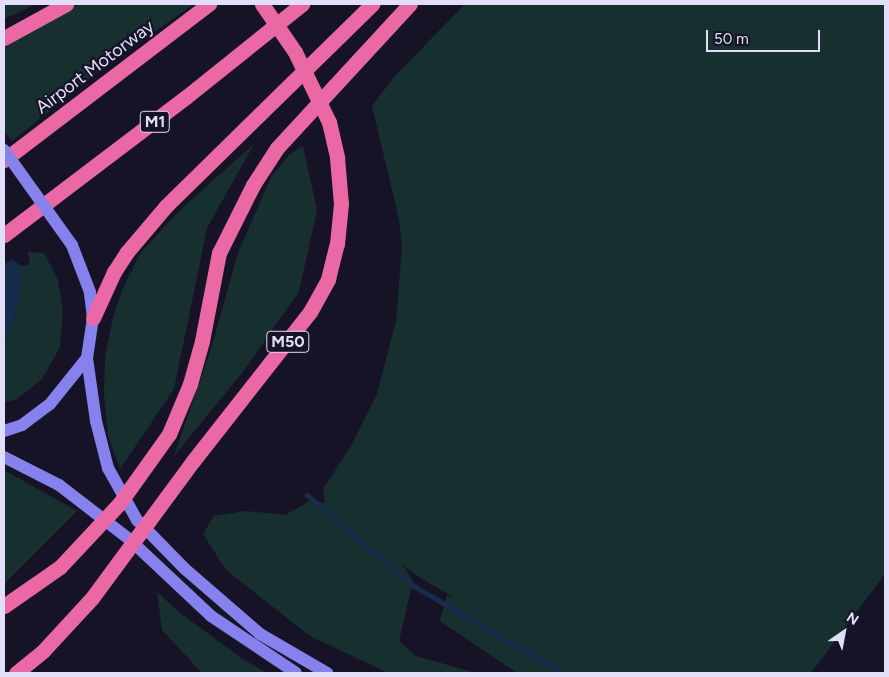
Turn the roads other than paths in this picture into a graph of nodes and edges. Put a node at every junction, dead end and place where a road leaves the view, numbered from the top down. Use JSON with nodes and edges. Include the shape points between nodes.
{"nodes":[{"id":1,"x":66,"y":4,"type":"edge"},
{"id":2,"x":209,"y":4,"type":"edge"},
{"id":3,"x":262,"y":4,"type":"edge"},
{"id":4,"x":302,"y":4,"type":"edge"},
{"id":5,"x":372,"y":4,"type":"edge"},
{"id":6,"x":410,"y":4,"type":"edge"},
{"id":7,"x":4,"y":38,"type":"edge"},
{"id":8,"x":4,"y":150,"type":"edge"},
{"id":9,"x":4,"y":160,"type":"edge"},
{"id":10,"x":4,"y":235,"type":"edge"},
{"id":11,"x":93,"y":318,"type":"junction"},
{"id":12,"x":87,"y":358,"type":"junction"},
{"id":13,"x":4,"y":431,"type":"edge"},
{"id":14,"x":4,"y":457,"type":"edge"},
{"id":15,"x":4,"y":606,"type":"edge"},
{"id":16,"x":16,"y":673,"type":"edge"},
{"id":17,"x":296,"y":673,"type":"edge"},
{"id":18,"x":327,"y":673,"type":"edge"}],
"edges":[{"from":1,"to":7,"type":"highway"},
{"from":2,"to":9,"type":"highway","name":"Airport Motorway"},
{"from":3,"to":16,"type":"highway","number":"M50","bridge":true,"via":[[295,52],[329,122],[337,158],[341,204],[337,244],[328,279],[310,312],[193,461],[92,598],[43,651]]},
{"from":4,"to":10,"type":"highway","number":"M1","via":[[186,98]]},
{"from":5,"to":11,"type":"highway","via":[[166,206],[127,252]]},
{"from":6,"to":15,"type":"highway","bridge":true,"via":[[277,148],[253,185],[219,253],[202,341],[190,384],[169,434],[119,504],[60,567]]},
{"from":8,"to":11,"type":"main road","bridge":true,"via":[[72,245],[90,292]]},
{"from":11,"to":12,"type":"main road"},
{"from":12,"to":13,"type":"main road","via":[[50,404],[22,425]]},
{"from":12,"to":18,"type":"main road","via":[[108,468],[137,520],[185,570],[260,634]]},
{"from":14,"to":17,"type":"main road","via":[[59,485],[129,539],[211,616]]}]}
